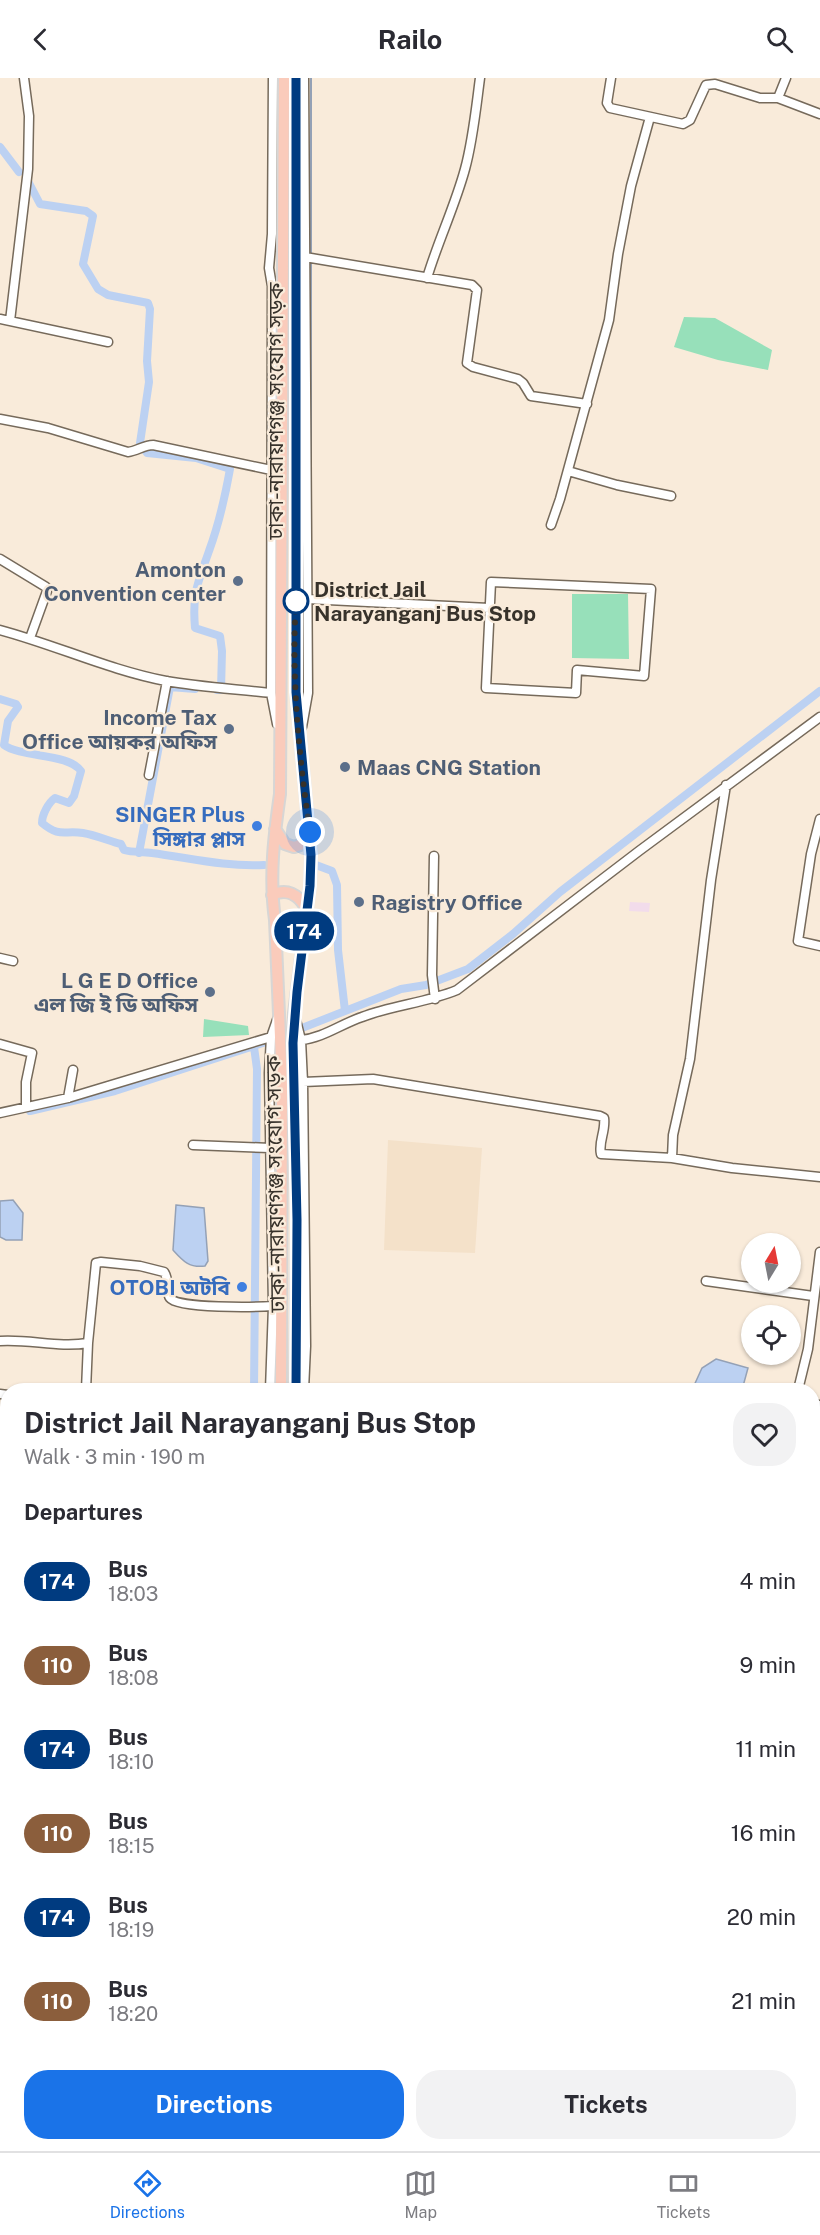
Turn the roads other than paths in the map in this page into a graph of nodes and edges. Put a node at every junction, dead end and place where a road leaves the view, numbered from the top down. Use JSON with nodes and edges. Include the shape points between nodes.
{"nodes":[{"id":1,"x":24,"y":78,"type":"edge"},
{"id":2,"x":273,"y":78,"type":"edge"},
{"id":3,"x":284,"y":78,"type":"edge"},
{"id":4,"x":296,"y":78,"type":"edge"},
{"id":5,"x":304,"y":78,"type":"edge"},
{"id":6,"x":480,"y":78,"type":"edge"},
{"id":7,"x":611,"y":78,"type":"edge"},
{"id":8,"x":786,"y":78,"type":"edge"},
{"id":9,"x":778,"y":98,"type":"junction"},
{"id":10,"x":820,"y":114,"type":"edge"},
{"id":11,"x":650,"y":117,"type":"junction"},
{"id":12,"x":305,"y":257,"type":"junction"},
{"id":13,"x":427,"y":278,"type":"junction"},
{"id":14,"x":0,"y":319,"type":"edge"},
{"id":15,"x":10,"y":321,"type":"junction"},
{"id":16,"x":108,"y":342,"type":"dead end"},
{"id":17,"x":587,"y":404,"type":"junction"},
{"id":18,"x":0,"y":419,"type":"edge"},
{"id":19,"x":277,"y":471,"type":"junction"},
{"id":20,"x":568,"y":471,"type":"junction"},
{"id":21,"x":671,"y":496,"type":"dead end"},
{"id":22,"x":551,"y":525,"type":"dead end"},
{"id":23,"x":0,"y":560,"type":"edge"},
{"id":24,"x":308,"y":599,"type":"junction"},
{"id":25,"x":489,"y":608,"type":"junction"},
{"id":26,"x":0,"y":630,"type":"edge"},
{"id":27,"x":30,"y":638,"type":"junction"},
{"id":28,"x":167,"y":681,"type":"junction"},
{"id":29,"x":271,"y":693,"type":"junction"},
{"id":30,"x":820,"y":717,"type":"edge"},
{"id":31,"x":280,"y":739,"type":"junction"},
{"id":32,"x":300,"y":740,"type":"junction"},
{"id":33,"x":149,"y":775,"type":"dead end"},
{"id":34,"x":726,"y":785,"type":"junction"},
{"id":35,"x":820,"y":819,"type":"edge"},
{"id":36,"x":275,"y":828,"type":"junction"},
{"id":37,"x":310,"y":832,"type":"junction"},
{"id":38,"x":434,"y":856,"type":"dead end"},
{"id":39,"x":272,"y":896,"type":"junction"},
{"id":40,"x":306,"y":908,"type":"junction"},
{"id":41,"x":820,"y":946,"type":"edge"},
{"id":42,"x":0,"y":958,"type":"edge"},
{"id":43,"x":13,"y":961,"type":"dead end"},
{"id":44,"x":435,"y":998,"type":"junction"},
{"id":45,"x":280,"y":1011,"type":"junction"},
{"id":46,"x":294,"y":1012,"type":"junction"},
{"id":47,"x":271,"y":1037,"type":"junction"},
{"id":48,"x":301,"y":1040,"type":"junction"},
{"id":49,"x":0,"y":1044,"type":"edge"},
{"id":50,"x":73,"y":1070,"type":"dead end"},
{"id":51,"x":303,"y":1082,"type":"junction"},
{"id":52,"x":68,"y":1098,"type":"junction"},
{"id":53,"x":26,"y":1107,"type":"junction"},
{"id":54,"x":0,"y":1113,"type":"edge"},
{"id":55,"x":193,"y":1145,"type":"dead end"},
{"id":56,"x":267,"y":1148,"type":"junction"},
{"id":57,"x":672,"y":1158,"type":"junction"},
{"id":58,"x":820,"y":1177,"type":"edge"},
{"id":59,"x":820,"y":1252,"type":"edge"},
{"id":60,"x":706,"y":1281,"type":"dead end"},
{"id":61,"x":815,"y":1299,"type":"edge"},
{"id":62,"x":268,"y":1306,"type":"junction"},
{"id":63,"x":0,"y":1341,"type":"edge"},
{"id":64,"x":88,"y":1343,"type":"junction"},
{"id":65,"x":86,"y":1383,"type":"edge"},
{"id":66,"x":270,"y":1383,"type":"edge"},
{"id":67,"x":281,"y":1383,"type":"edge"},
{"id":68,"x":296,"y":1383,"type":"edge"},
{"id":69,"x":304,"y":1383,"type":"edge"},
{"id":70,"x":800,"y":1383,"type":"edge"}],
"edges":[{"from":1,"to":15,"type":"street","via":[[29,116],[28,169]]},
{"from":2,"to":19,"type":"street","via":[[269,268]]},
{"from":3,"to":19,"type":"main road","name":"ঢাকা-নারায়ণগঞ্জ সংযোগ সড়ক"},
{"from":4,"to":32,"type":"main road","name":"ঢাকা-নারায়ণগঞ্জ সংযোগ সড়ক","via":[[296,692]]},
{"from":5,"to":12,"type":"street"},
{"from":6,"to":13,"type":"street","via":[[465,169]]},
{"from":7,"to":11,"type":"street","via":[[607,103],[610,108]]},
{"from":8,"to":9,"type":"street"},
{"from":9,"to":10,"type":"street"},
{"from":9,"to":11,"type":"street","via":[[760,98],[715,84],[706,85],[690,120],[683,124]]},
{"from":11,"to":17,"type":"street","via":[[631,186],[609,320]]},
{"from":12,"to":13,"type":"street"},
{"from":12,"to":24,"type":"street"},
{"from":13,"to":17,"type":"street","via":[[472,285],[477,290],[467,363],[518,379],[531,396]]},
{"from":14,"to":15,"type":"street"},
{"from":15,"to":16,"type":"street"},
{"from":17,"to":20,"type":"street"},
{"from":18,"to":19,"type":"street","via":[[48,428],[128,452],[148,445]]},
{"from":19,"to":29,"type":"street"},
{"from":19,"to":31,"type":"main road","name":"ঢাকা-নারায়ণগঞ্জ সংযোগ সড়ক"},
{"from":20,"to":21,"type":"street"},
{"from":20,"to":22,"type":"street"},
{"from":23,"to":27,"type":"street","via":[[46,587]]},
{"from":24,"to":25,"type":"street"},
{"from":24,"to":32,"type":"street","via":[[308,693]]},
{"from":25,"to":25,"type":"street","via":[[486,688],[576,693],[577,670],[644,676],[651,589],[491,582]]},
{"from":26,"to":27,"type":"street"},
{"from":27,"to":28,"type":"street"},
{"from":28,"to":29,"type":"street"},
{"from":28,"to":33,"type":"street"},
{"from":29,"to":31,"type":"street"},
{"from":30,"to":34,"type":"street"},
{"from":31,"to":36,"type":"main road","name":"ঢাকা-নারায়ণগঞ্জ সংযোগ সড়ক","via":[[280,794]]},
{"from":32,"to":37,"type":"main road","name":"ঢাকা-নারায়ণগঞ্জ সংযোগ সড়ক"},
{"from":34,"to":44,"type":"street","via":[[481,973]]},
{"from":34,"to":57,"type":"street","via":[[690,1059],[673,1135]]},
{"from":35,"to":41,"type":"street","via":[[798,941]]},
{"from":36,"to":37,"type":"main road","via":[[285,844],[294,847]]},
{"from":36,"to":39,"type":"main road","name":"ঢাকা-নারায়ণগঞ্জ সংযোগ সড়ক"},
{"from":37,"to":40,"type":"main road","name":"ঢাকা-নারায়ণগঞ্জ সংযোগ সড়ক"},
{"from":38,"to":44,"type":"street"},
{"from":39,"to":40,"type":"main road","via":[[281,892],[292,894]]},
{"from":39,"to":45,"type":"main road","name":"ঢাকা-নারায়ণগঞ্জ সংযোগ সড়ক"},
{"from":40,"to":46,"type":"main road","name":"ঢাকা-নারায়ণগঞ্জ সংযোগ সড়ক"},
{"from":42,"to":43,"type":"street"},
{"from":44,"to":48,"type":"street","via":[[363,1016]]},
{"from":45,"to":47,"type":"street"},
{"from":45,"to":67,"type":"main road","name":"ঢাকা-নারায়ণগঞ্জ সংযোগ সড়ক"},
{"from":46,"to":48,"type":"street"},
{"from":46,"to":68,"type":"main road","name":"ঢাকা-নারায়ণগঞ্জ সংযোগ সড়ক"},
{"from":47,"to":52,"type":"street"},
{"from":47,"to":56,"type":"street"},
{"from":48,"to":51,"type":"street"},
{"from":49,"to":53,"type":"street","via":[[32,1053]]},
{"from":50,"to":52,"type":"street"},
{"from":51,"to":57,"type":"street","via":[[373,1079],[600,1116],[605,1124],[601,1154]]},
{"from":51,"to":69,"type":"street"},
{"from":52,"to":53,"type":"street"},
{"from":53,"to":54,"type":"street"},
{"from":55,"to":56,"type":"street"},
{"from":56,"to":62,"type":"street"},
{"from":57,"to":58,"type":"street"},
{"from":59,"to":61,"type":"street"},
{"from":60,"to":61,"type":"street"},
{"from":61,"to":70,"type":"street"},
{"from":62,"to":64,"type":"street","via":[[179,1303],[168,1296],[164,1272],[96,1263]]},
{"from":62,"to":66,"type":"street"},
{"from":63,"to":64,"type":"street","via":[[71,1346]]},
{"from":64,"to":65,"type":"street"}]}
